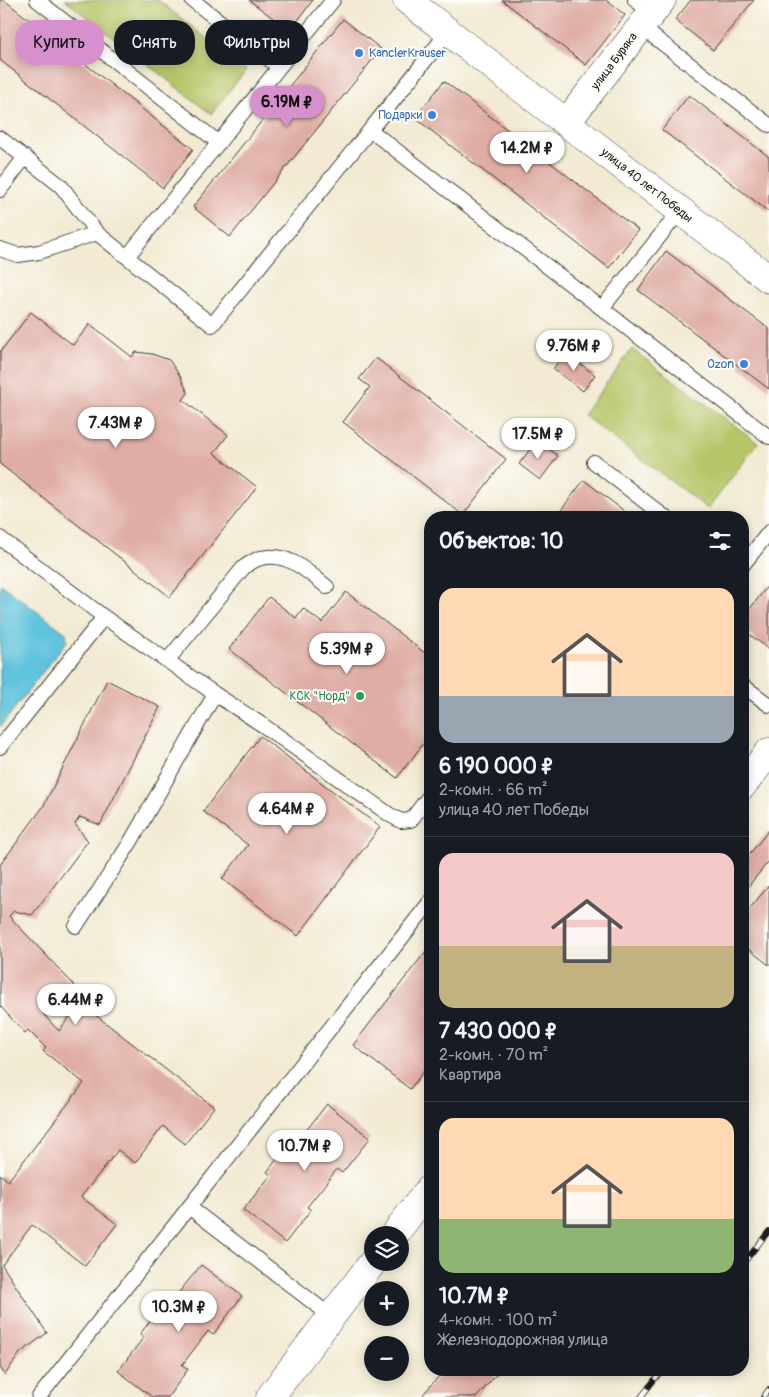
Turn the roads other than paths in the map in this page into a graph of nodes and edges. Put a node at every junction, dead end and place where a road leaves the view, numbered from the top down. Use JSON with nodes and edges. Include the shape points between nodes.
{"nodes":[{"id":1,"x":37,"y":0,"type":"edge"},
{"id":2,"x":192,"y":0,"type":"edge"},
{"id":3,"x":332,"y":0,"type":"edge"},
{"id":4,"x":407,"y":0,"type":"edge"},
{"id":5,"x":647,"y":10,"type":"edge"},
{"id":6,"x":448,"y":32,"type":"junction"},
{"id":7,"x":279,"y":67,"type":"junction"},
{"id":8,"x":566,"y":123,"type":"junction"},
{"id":9,"x":769,"y":125,"type":"edge"},
{"id":10,"x":370,"y":130,"type":"junction"},
{"id":11,"x":0,"y":138,"type":"edge"},
{"id":12,"x":219,"y":143,"type":"junction"},
{"id":13,"x":26,"y":158,"type":"junction"},
{"id":14,"x":0,"y":190,"type":"edge"},
{"id":15,"x":680,"y":210,"type":"junction"},
{"id":16,"x":97,"y":233,"type":"junction"},
{"id":17,"x":0,"y":249,"type":"edge"},
{"id":18,"x":127,"y":257,"type":"junction"},
{"id":19,"x":769,"y":279,"type":"edge"},
{"id":20,"x":602,"y":308,"type":"junction"},
{"id":21,"x":769,"y":437,"type":"edge"},
{"id":22,"x":594,"y":462,"type":"dead end"},
{"id":23,"x":657,"y":511,"type":"edge"},
{"id":24,"x":769,"y":532,"type":"edge"},
{"id":25,"x":0,"y":538,"type":"edge"},
{"id":26,"x":749,"y":557,"type":"edge"},
{"id":27,"x":327,"y":587,"type":"dead end"},
{"id":28,"x":104,"y":617,"type":"junction"},
{"id":29,"x":167,"y":661,"type":"junction"},
{"id":30,"x":749,"y":690,"type":"edge"},
{"id":31,"x":215,"y":694,"type":"junction"},
{"id":32,"x":769,"y":705,"type":"edge"},
{"id":33,"x":0,"y":747,"type":"edge"},
{"id":34,"x":769,"y":752,"type":"edge"},
{"id":35,"x":749,"y":777,"type":"edge"},
{"id":36,"x":424,"y":803,"type":"edge"},
{"id":37,"x":424,"y":910,"type":"edge"},
{"id":38,"x":76,"y":926,"type":"dead end"},
{"id":39,"x":424,"y":1196,"type":"edge"},
{"id":40,"x":190,"y":1206,"type":"junction"},
{"id":41,"x":401,"y":1226,"type":"edge"},
{"id":42,"x":366,"y":1271,"type":"edge"},
{"id":43,"x":332,"y":1317,"type":"junction"},
{"id":44,"x":39,"y":1397,"type":"edge"},
{"id":45,"x":270,"y":1397,"type":"edge"}],
"edges":[{"from":1,"to":12,"type":"lane"},
{"from":2,"to":7,"type":"lane"},
{"from":3,"to":7,"type":"lane"},
{"from":4,"to":6,"type":"street","name":"улица 40 лет Победы"},
{"from":5,"to":8,"type":"street","name":"улица Буряка"},
{"from":5,"to":9,"type":"lane"},
{"from":6,"to":8,"type":"street","name":"улица 40 лет Победы"},
{"from":6,"to":10,"type":"lane"},
{"from":7,"to":12,"type":"lane"},
{"from":8,"to":15,"type":"street","name":"улица 40 лет Победы"},
{"from":10,"to":18,"type":"lane","via":[[212,324]]},
{"from":10,"to":20,"type":"lane"},
{"from":11,"to":13,"type":"lane"},
{"from":12,"to":18,"type":"lane"},
{"from":13,"to":14,"type":"lane"},
{"from":13,"to":16,"type":"lane","via":[[61,186]]},
{"from":15,"to":19,"type":"street","name":"улица 40 лет Победы"},
{"from":15,"to":20,"type":"lane"},
{"from":16,"to":17,"type":"lane","via":[[39,252],[18,254]]},
{"from":16,"to":18,"type":"lane"},
{"from":20,"to":21,"type":"lane"},
{"from":22,"to":23,"type":"lane"},
{"from":24,"to":26,"type":"lane"},
{"from":25,"to":28,"type":"lane"},
{"from":27,"to":29,"type":"lane","via":[[294,562],[276,556],[260,558],[244,568]]},
{"from":28,"to":29,"type":"lane"},
{"from":28,"to":33,"type":"lane"},
{"from":29,"to":31,"type":"lane"},
{"from":30,"to":32,"type":"lane"},
{"from":31,"to":36,"type":"lane","via":[[401,822],[411,820]]},
{"from":31,"to":38,"type":"lane","via":[[130,843]]},
{"from":34,"to":35,"type":"street"},
{"from":37,"to":40,"type":"lane"},
{"from":39,"to":41,"type":"street"},
{"from":40,"to":43,"type":"lane"},
{"from":40,"to":44,"type":"lane"},
{"from":42,"to":43,"type":"street"},
{"from":43,"to":45,"type":"street"}]}
